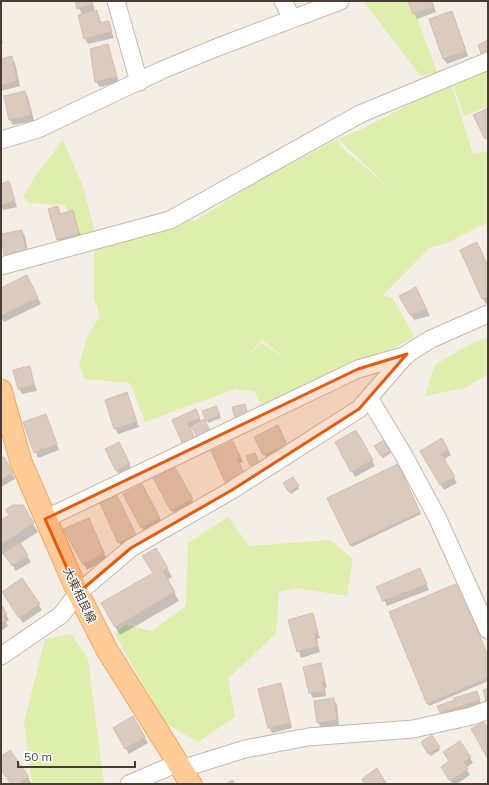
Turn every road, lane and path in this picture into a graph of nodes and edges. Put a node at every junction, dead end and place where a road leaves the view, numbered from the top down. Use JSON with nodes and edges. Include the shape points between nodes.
{"nodes":[{"id":1,"x":116,"y":1,"type":"edge"},
{"id":2,"x":283,"y":1,"type":"edge"},
{"id":3,"x":340,"y":1,"type":"edge"},
{"id":4,"x":292,"y":18,"type":"junction"},
{"id":5,"x":488,"y":61,"type":"edge"},
{"id":6,"x":139,"y":82,"type":"junction"},
{"id":7,"x":1,"y":140,"type":"edge"},
{"id":8,"x":1,"y":266,"type":"edge"},
{"id":9,"x":488,"y":314,"type":"edge"},
{"id":10,"x":407,"y":354,"type":"junction"},
{"id":11,"x":1,"y":390,"type":"edge"},
{"id":12,"x":369,"y":398,"type":"junction"},
{"id":13,"x":45,"y":519,"type":"junction"},
{"id":14,"x":78,"y":593,"type":"junction"},
{"id":15,"x":488,"y":630,"type":"edge"},
{"id":16,"x":1,"y":656,"type":"edge"},
{"id":17,"x":488,"y":710,"type":"edge"},
{"id":18,"x":183,"y":772,"type":"edge"},
{"id":19,"x":129,"y":784,"type":"edge"}],
"edges":[{"from":1,"to":6,"type":"street"},
{"from":2,"to":4,"type":"street"},
{"from":3,"to":4,"type":"street"},
{"from":4,"to":6,"type":"street","via":[[218,46]]},
{"from":5,"to":8,"type":"street","via":[[360,114],[170,220]]},
{"from":6,"to":7,"type":"street","via":[[38,129]]},
{"from":9,"to":10,"type":"street","via":[[431,339]]},
{"from":10,"to":12,"type":"street"},
{"from":10,"to":13,"type":"street","via":[[358,369]]},
{"from":11,"to":13,"type":"main road","name":"大東相良線","via":[[21,462]]},
{"from":12,"to":14,"type":"street","via":[[359,409],[239,486],[131,548]]},
{"from":12,"to":15,"type":"street","via":[[437,518]]},
{"from":13,"to":14,"type":"main road","name":"大東相良線"},
{"from":14,"to":16,"type":"street","via":[[61,615]]},
{"from":14,"to":18,"type":"main road","name":"大東相良線","via":[[107,650]]},
{"from":17,"to":18,"type":"street","via":[[413,729],[308,737],[245,749]]},
{"from":18,"to":19,"type":"street"}]}
